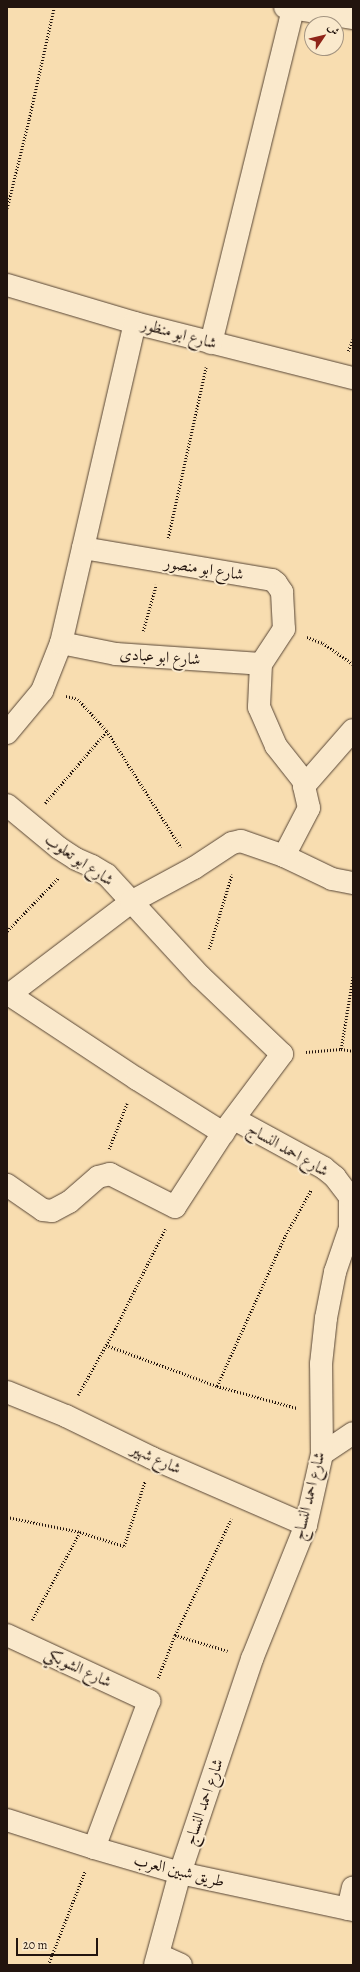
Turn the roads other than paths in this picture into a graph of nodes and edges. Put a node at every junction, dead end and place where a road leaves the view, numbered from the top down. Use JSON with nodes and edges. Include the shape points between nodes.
{"nodes":[{"id":1,"x":289,"y":8,"type":"edge"},
{"id":2,"x":353,"y":18,"type":"edge"},
{"id":3,"x":7,"y":285,"type":"edge"},
{"id":4,"x":135,"y":323,"type":"junction"},
{"id":5,"x":211,"y":343,"type":"junction"},
{"id":6,"x":353,"y":378,"type":"edge"},
{"id":7,"x":83,"y":548,"type":"junction"},
{"id":8,"x":61,"y":643,"type":"junction"},
{"id":9,"x":261,"y":664,"type":"junction"},
{"id":10,"x":353,"y":730,"type":"edge"},
{"id":11,"x":7,"y":733,"type":"edge"},
{"id":12,"x":306,"y":784,"type":"junction"},
{"id":13,"x":7,"y":805,"type":"edge"},
{"id":14,"x":284,"y":856,"type":"junction"},
{"id":15,"x":353,"y":883,"type":"edge"},
{"id":16,"x":131,"y":902,"type":"junction"},
{"id":17,"x":9,"y":993,"type":"edge"},
{"id":18,"x":229,"y":1126,"type":"junction"},
{"id":19,"x":7,"y":1185,"type":"edge"},
{"id":20,"x":351,"y":1229,"type":"edge"},
{"id":21,"x":7,"y":1392,"type":"edge"},
{"id":22,"x":353,"y":1433,"type":"edge"},
{"id":23,"x":322,"y":1454,"type":"junction"},
{"id":24,"x":306,"y":1525,"type":"junction"},
{"id":25,"x":14,"y":1639,"type":"edge"},
{"id":26,"x":7,"y":1820,"type":"edge"},
{"id":27,"x":94,"y":1848,"type":"junction"},
{"id":28,"x":180,"y":1873,"type":"junction"},
{"id":29,"x":353,"y":1888,"type":"edge"},
{"id":30,"x":350,"y":1910,"type":"edge"},
{"id":31,"x":157,"y":1960,"type":"edge"},
{"id":32,"x":181,"y":1965,"type":"edge"}],
"edges":[{"from":1,"to":2,"type":"street"},
{"from":1,"to":5,"type":"street"},
{"from":3,"to":4,"type":"street","name":"شارع ابو منظور"},
{"from":4,"to":5,"type":"street","name":"شارع ابو منظور"},
{"from":4,"to":7,"type":"street"},
{"from":5,"to":6,"type":"street","name":"شارع ابو منظور"},
{"from":7,"to":8,"type":"street"},
{"from":7,"to":9,"type":"street","name":"شارع ابو منصور","via":[[272,580],[282,592],[284,628]]},
{"from":8,"to":9,"type":"street","name":"شارع ابو عبادى","via":[[101,652],[136,656]]},
{"from":8,"to":11,"type":"street","via":[[42,690]]},
{"from":9,"to":12,"type":"street","via":[[258,707],[276,746]]},
{"from":10,"to":12,"type":"street"},
{"from":12,"to":14,"type":"street","via":[[304,790],[309,808]]},
{"from":13,"to":16,"type":"street","name":"شارع ابو تعلوب","via":[[59,848],[107,875]]},
{"from":14,"to":15,"type":"street","via":[[332,878]]},
{"from":14,"to":16,"type":"street","via":[[241,841],[225,847],[194,868]]},
{"from":16,"to":17,"type":"street"},
{"from":16,"to":18,"type":"street","name":"شارع ابو تعلوب","via":[[200,976],[282,1054]]},
{"from":17,"to":18,"type":"street","name":"شارع احمد النساج","via":[[137,1079]]},
{"from":18,"to":19,"type":"street","via":[[175,1207],[110,1174],[98,1177],[61,1207],[52,1211],[43,1210]]},
{"from":18,"to":20,"type":"street","name":"شارع احمد النساج","via":[[324,1168],[335,1177],[350,1197]]},
{"from":20,"to":23,"type":"street","name":"شارع احمد النساج","via":[[335,1272],[326,1318],[321,1364]]},
{"from":21,"to":24,"type":"street","name":"شارع شهير","via":[[66,1416],[152,1458]]},
{"from":22,"to":23,"type":"street"},
{"from":23,"to":24,"type":"street","name":"شارع احمد النساج"},
{"from":24,"to":28,"type":"street","name":"شارع احمد النساج","via":[[252,1659]]},
{"from":25,"to":27,"type":"street","name":"شارع الشوبكي","via":[[149,1701]]},
{"from":26,"to":27,"type":"street","name":"طريق شبين العرب"},
{"from":27,"to":28,"type":"street","name":"طريق شبين العرب"},
{"from":28,"to":30,"type":"street","name":"طريق شبين العرب"},
{"from":28,"to":31,"type":"street","name":"شارع احمد النساج"},
{"from":29,"to":30,"type":"street"},
{"from":31,"to":32,"type":"street"}]}
